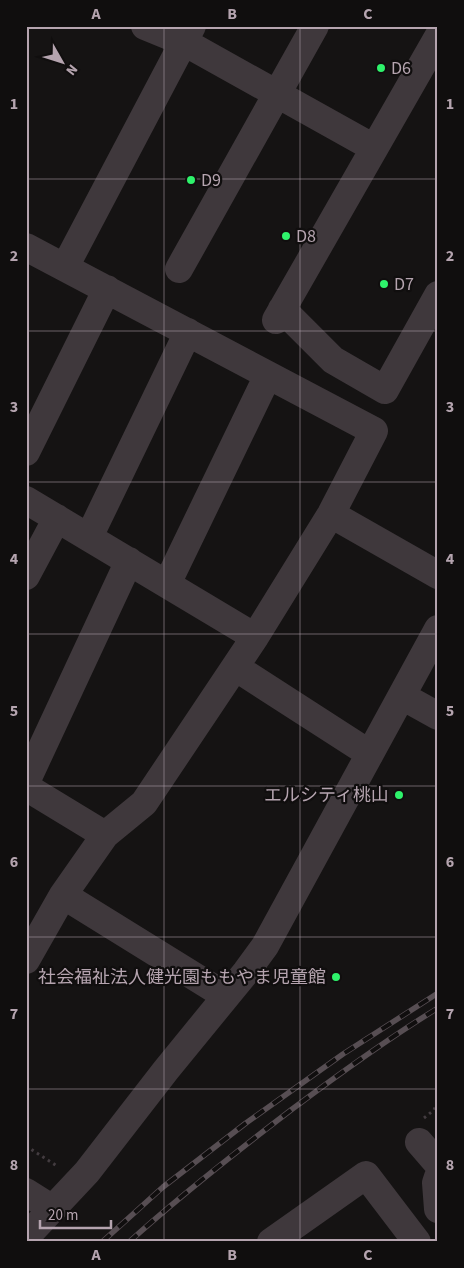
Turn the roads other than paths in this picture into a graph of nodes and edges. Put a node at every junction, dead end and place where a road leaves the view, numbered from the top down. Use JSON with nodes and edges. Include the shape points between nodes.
{"nodes":[{"id":1,"x":145,"y":26,"type":"edge"},
{"id":2,"x":315,"y":26,"type":"edge"},
{"id":3,"x":188,"y":34,"type":"edge"},
{"id":4,"x":438,"y":37,"type":"edge"},
{"id":5,"x":277,"y":94,"type":"junction"},
{"id":6,"x":374,"y":148,"type":"junction"},
{"id":7,"x":26,"y":247,"type":"edge"},
{"id":8,"x":65,"y":267,"type":"junction"},
{"id":9,"x":179,"y":269,"type":"dead end"},
{"id":10,"x":106,"y":289,"type":"junction"},
{"id":11,"x":438,"y":295,"type":"edge"},
{"id":12,"x":188,"y":332,"type":"junction"},
{"id":13,"x":268,"y":375,"type":"junction"},
{"id":14,"x":26,"y":452,"type":"edge"},
{"id":15,"x":26,"y":500,"type":"edge"},
{"id":16,"x":331,"y":514,"type":"junction"},
{"id":17,"x":56,"y":518,"type":"junction"},
{"id":18,"x":89,"y":537,"type":"junction"},
{"id":19,"x":129,"y":561,"type":"junction"},
{"id":20,"x":438,"y":575,"type":"edge"},
{"id":21,"x":26,"y":576,"type":"edge"},
{"id":22,"x":167,"y":584,"type":"junction"},
{"id":23,"x":438,"y":629,"type":"edge"},
{"id":24,"x":255,"y":637,"type":"junction"},
{"id":25,"x":235,"y":667,"type":"junction"},
{"id":26,"x":402,"y":696,"type":"junction"},
{"id":27,"x":438,"y":716,"type":"edge"},
{"id":28,"x":370,"y":754,"type":"junction"},
{"id":29,"x":26,"y":782,"type":"edge"},
{"id":30,"x":26,"y":787,"type":"edge"},
{"id":31,"x":105,"y":835,"type":"junction"},
{"id":32,"x":63,"y":895,"type":"junction"},
{"id":33,"x":26,"y":960,"type":"edge"},
{"id":34,"x":226,"y":996,"type":"junction"},
{"id":35,"x":419,"y":1142,"type":"dead end"},
{"id":36,"x":438,"y":1164,"type":"edge"},
{"id":37,"x":438,"y":1177,"type":"edge"},
{"id":38,"x":26,"y":1192,"type":"edge"},
{"id":39,"x":53,"y":1209,"type":"junction"},
{"id":40,"x":438,"y":1210,"type":"edge"},
{"id":41,"x":26,"y":1237,"type":"edge"},
{"id":42,"x":271,"y":1242,"type":"edge"},
{"id":43,"x":417,"y":1242,"type":"edge"}],
"edges":[{"from":1,"to":3,"type":"street"},
{"from":2,"to":5,"type":"street"},
{"from":3,"to":5,"type":"street"},
{"from":3,"to":8,"type":"street"},
{"from":4,"to":6,"type":"street"},
{"from":5,"to":6,"type":"street"},
{"from":5,"to":9,"type":"street"},
{"from":6,"to":11,"type":"street","via":[[279,315],[333,360],[385,390]]},
{"from":7,"to":8,"type":"street"},
{"from":8,"to":10,"type":"street"},
{"from":10,"to":12,"type":"street"},
{"from":10,"to":14,"type":"street"},
{"from":12,"to":13,"type":"street"},
{"from":12,"to":18,"type":"street"},
{"from":13,"to":16,"type":"street","via":[[374,431]]},
{"from":13,"to":22,"type":"street"},
{"from":15,"to":17,"type":"street"},
{"from":16,"to":20,"type":"street"},
{"from":16,"to":24,"type":"street"},
{"from":17,"to":18,"type":"street"},
{"from":17,"to":21,"type":"street"},
{"from":18,"to":19,"type":"street"},
{"from":19,"to":22,"type":"street"},
{"from":19,"to":29,"type":"street"},
{"from":22,"to":24,"type":"street"},
{"from":23,"to":26,"type":"street"},
{"from":24,"to":25,"type":"street"},
{"from":25,"to":28,"type":"street"},
{"from":25,"to":31,"type":"street","via":[[144,802]]},
{"from":26,"to":27,"type":"street"},
{"from":26,"to":28,"type":"street"},
{"from":28,"to":34,"type":"street","via":[[265,946]]},
{"from":30,"to":31,"type":"street"},
{"from":31,"to":32,"type":"street"},
{"from":32,"to":33,"type":"street"},
{"from":32,"to":34,"type":"street"},
{"from":34,"to":39,"type":"street","via":[[87,1172]]},
{"from":35,"to":36,"type":"street"},
{"from":37,"to":40,"type":"street"},
{"from":38,"to":39,"type":"street"},
{"from":39,"to":41,"type":"street"},
{"from":42,"to":43,"type":"street","via":[[366,1175]]}]}
